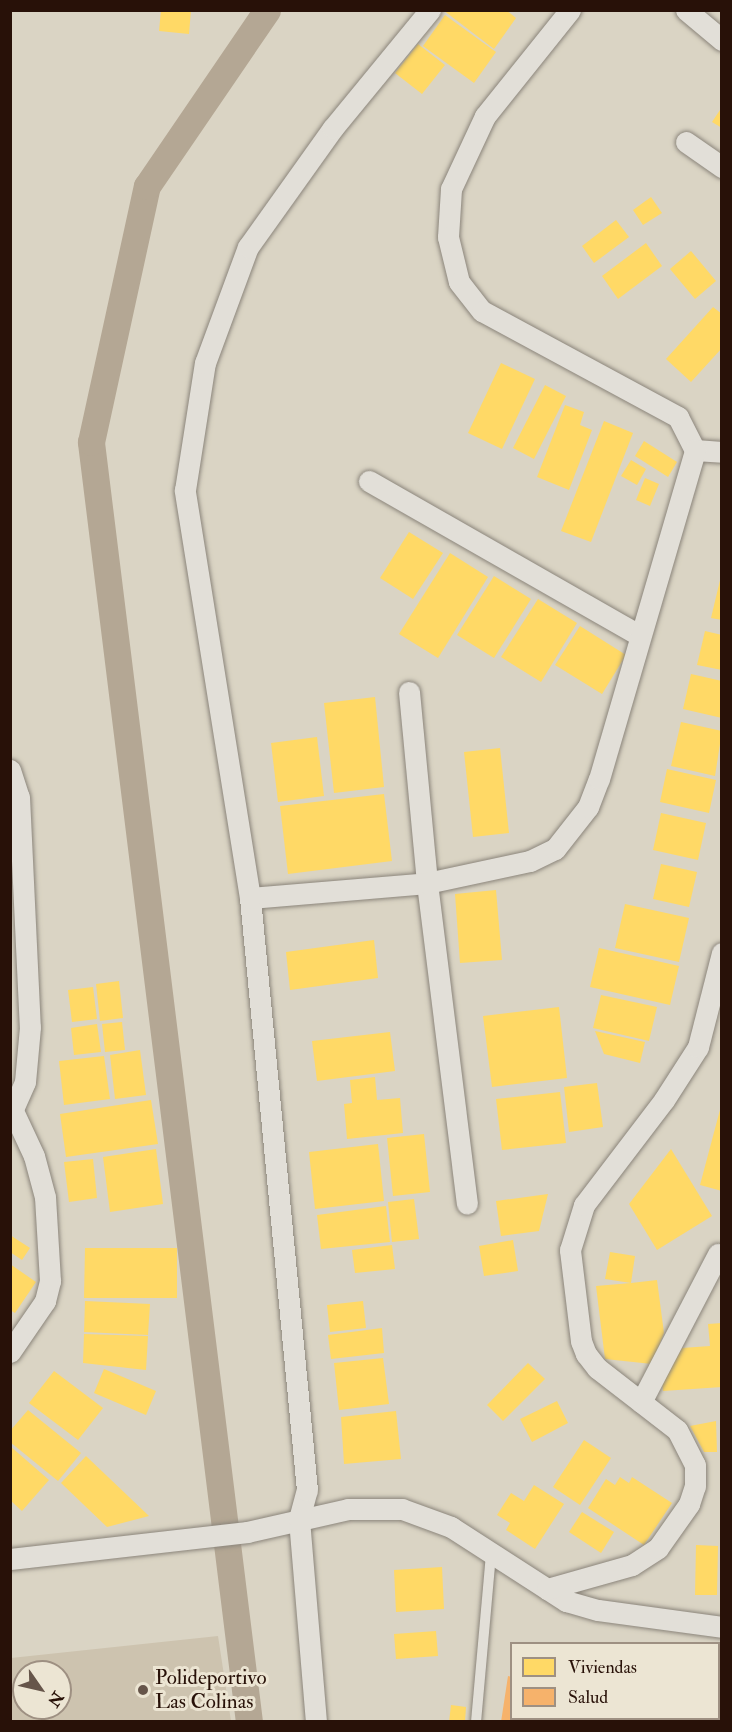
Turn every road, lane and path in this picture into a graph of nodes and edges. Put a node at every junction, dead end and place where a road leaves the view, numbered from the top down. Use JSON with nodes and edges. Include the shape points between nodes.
{"nodes":[{"id":1,"x":430,"y":10,"type":"edge"},
{"id":2,"x":570,"y":10,"type":"edge"},
{"id":3,"x":686,"y":10,"type":"edge"},
{"id":4,"x":722,"y":40,"type":"edge"},
{"id":5,"x":686,"y":142,"type":"dead end"},
{"id":6,"x":722,"y":167,"type":"edge"},
{"id":7,"x":695,"y":450,"type":"junction"},
{"id":8,"x":722,"y":452,"type":"edge"},
{"id":9,"x":369,"y":481,"type":"dead end"},
{"id":10,"x":639,"y":635,"type":"junction"},
{"id":11,"x":409,"y":692,"type":"dead end"},
{"id":12,"x":10,"y":770,"type":"edge"},
{"id":13,"x":427,"y":883,"type":"junction"},
{"id":14,"x":250,"y":898,"type":"junction"},
{"id":15,"x":722,"y":953,"type":"edge"},
{"id":16,"x":12,"y":1113,"type":"edge"},
{"id":17,"x":467,"y":1204,"type":"dead end"},
{"id":18,"x":718,"y":1254,"type":"dead end"},
{"id":19,"x":10,"y":1352,"type":"edge"},
{"id":20,"x":641,"y":1402,"type":"junction"},
{"id":21,"x":299,"y":1519,"type":"junction"},
{"id":22,"x":491,"y":1553,"type":"junction"},
{"id":23,"x":10,"y":1559,"type":"edge"},
{"id":24,"x":547,"y":1589,"type":"junction"},
{"id":25,"x":722,"y":1627,"type":"edge"},
{"id":26,"x":316,"y":1722,"type":"edge"},
{"id":27,"x":476,"y":1722,"type":"edge"}],
"edges":[{"from":1,"to":14,"type":"street","via":[[333,128],[248,248],[205,363],[185,490]]},
{"from":2,"to":7,"type":"street","via":[[485,116],[451,189],[448,237],[459,282],[482,311],[678,417]]},
{"from":3,"to":4,"type":"street"},
{"from":5,"to":6,"type":"street"},
{"from":7,"to":8,"type":"street"},
{"from":7,"to":10,"type":"street"},
{"from":9,"to":10,"type":"street"},
{"from":10,"to":13,"type":"street","via":[[599,779],[573,831],[555,849],[530,861]]},
{"from":11,"to":13,"type":"street"},
{"from":12,"to":16,"type":"street","via":[[19,797],[30,1027],[25,1082]]},
{"from":13,"to":14,"type":"street"},
{"from":13,"to":17,"type":"street"},
{"from":14,"to":21,"type":"street","via":[[307,1490]]},
{"from":15,"to":20,"type":"street","via":[[698,1047],[664,1100],[585,1205],[570,1250],[586,1354],[597,1368]]},
{"from":16,"to":19,"type":"street","via":[[34,1156],[45,1197],[50,1281],[45,1301]]},
{"from":18,"to":20,"type":"street"},
{"from":20,"to":24,"type":"street","via":[[677,1430],[687,1447],[695,1465],[695,1486],[689,1504],[658,1548],[632,1565]]},
{"from":21,"to":22,"type":"street","via":[[348,1509],[402,1509],[451,1527]]},
{"from":21,"to":23,"type":"street","via":[[247,1532]]},
{"from":21,"to":26,"type":"street"},
{"from":22,"to":24,"type":"street"},
{"from":22,"to":27,"type":"lane"},
{"from":24,"to":25,"type":"street","via":[[566,1601],[598,1610]]}]}
